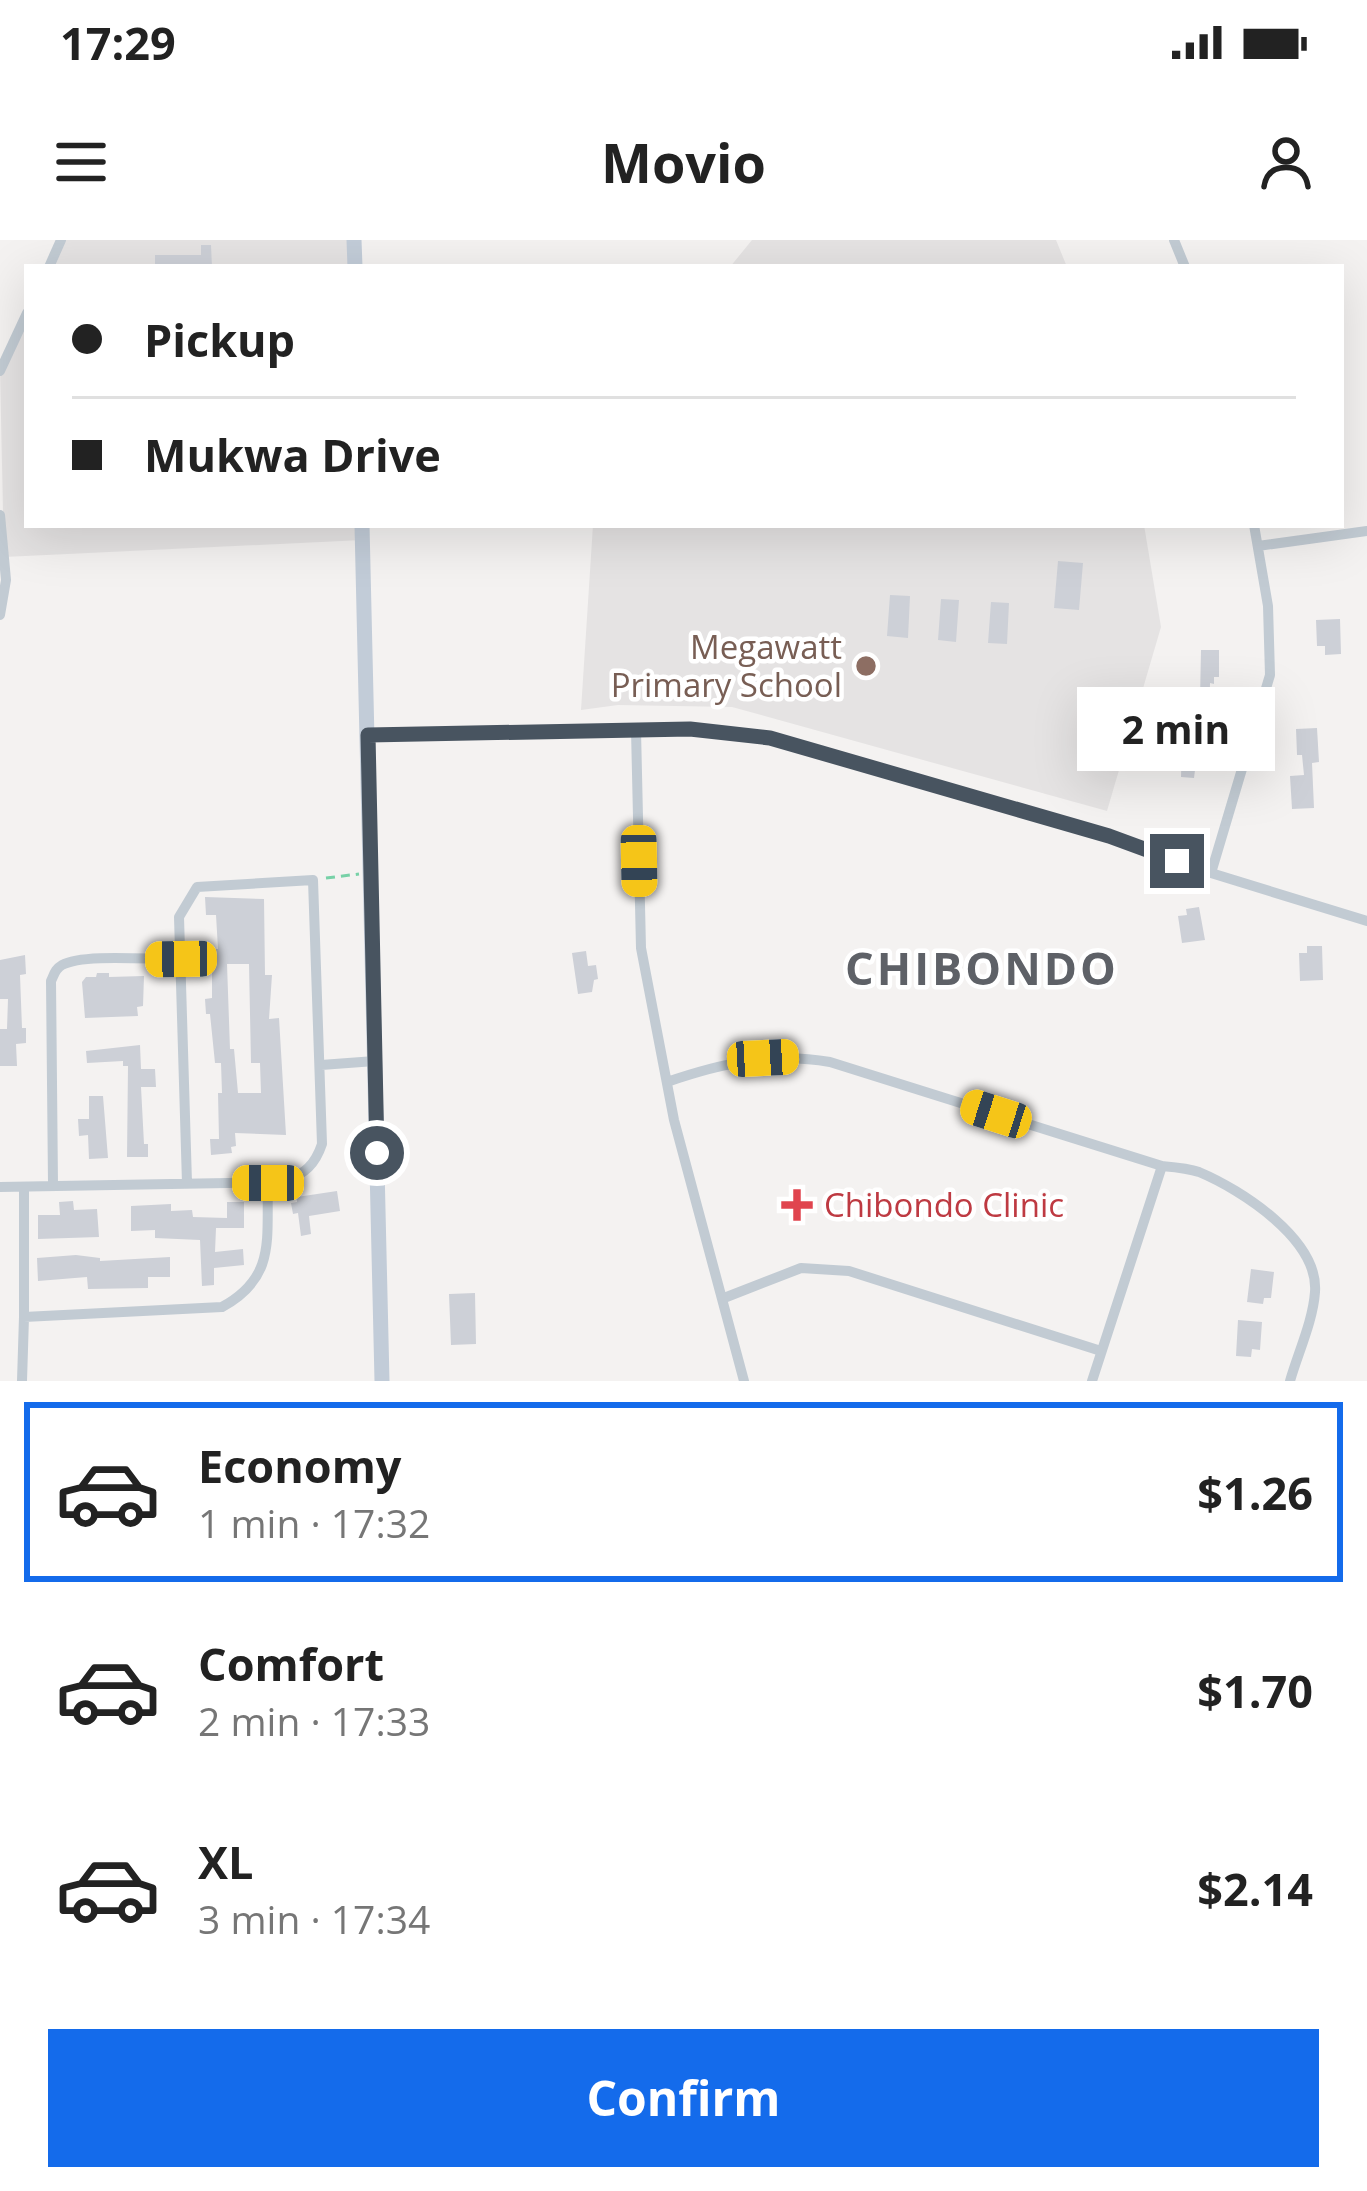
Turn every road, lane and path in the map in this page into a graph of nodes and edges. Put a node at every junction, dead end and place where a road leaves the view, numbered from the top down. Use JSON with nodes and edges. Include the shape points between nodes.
{"nodes":[{"id":1,"x":24,"y":320,"type":"edge"},
{"id":2,"x":0,"y":371,"type":"edge"},
{"id":3,"x":0,"y":515,"type":"edge"},
{"id":4,"x":362,"y":528,"type":"edge"},
{"id":5,"x":1255,"y":528,"type":"edge"},
{"id":6,"x":1367,"y":531,"type":"edge"},
{"id":7,"x":1258,"y":546,"type":"junction"},
{"id":8,"x":2,"y":556,"type":"edge"},
{"id":9,"x":0,"y":615,"type":"edge"},
{"id":10,"x":635,"y":730,"type":"junction"},
{"id":11,"x":368,"y":735,"type":"junction"},
{"id":12,"x":372,"y":872,"type":"junction"},
{"id":13,"x":1211,"y":873,"type":"junction"},
{"id":14,"x":313,"y":880,"type":"junction"},
{"id":15,"x":1367,"y":921,"type":"edge"},
{"id":16,"x":181,"y":959,"type":"junction"},
{"id":17,"x":375,"y":1061,"type":"junction"},
{"id":18,"x":321,"y":1065,"type":"junction"},
{"id":19,"x":667,"y":1082,"type":"junction"},
{"id":20,"x":1162,"y":1166,"type":"junction"},
{"id":21,"x":187,"y":1183,"type":"junction"},
{"id":22,"x":268,"y":1183,"type":"junction"},
{"id":23,"x":53,"y":1184,"type":"junction"},
{"id":24,"x":0,"y":1187,"type":"edge"},
{"id":25,"x":24,"y":1187,"type":"junction"},
{"id":26,"x":724,"y":1298,"type":"junction"},
{"id":27,"x":25,"y":1317,"type":"junction"},
{"id":28,"x":1101,"y":1351,"type":"junction"},
{"id":29,"x":22,"y":1381,"type":"edge"},
{"id":30,"x":382,"y":1381,"type":"edge"},
{"id":31,"x":744,"y":1381,"type":"edge"},
{"id":32,"x":1092,"y":1381,"type":"edge"},
{"id":33,"x":1290,"y":1381,"type":"edge"}],
"edges":[{"from":1,"to":2,"type":"street"},
{"from":3,"to":8,"type":"street"},
{"from":4,"to":11,"type":"street"},
{"from":5,"to":7,"type":"street"},
{"from":6,"to":7,"type":"street"},
{"from":7,"to":13,"type":"street","via":[[1270,675]]},
{"from":8,"to":9,"type":"street"},
{"from":10,"to":11,"type":"street"},
{"from":10,"to":13,"type":"street","via":[[770,738]]},
{"from":10,"to":19,"type":"street","via":[[641,948]]},
{"from":11,"to":12,"type":"street"},
{"from":12,"to":14,"type":"path"},
{"from":12,"to":17,"type":"street"},
{"from":13,"to":15,"type":"street"},
{"from":14,"to":16,"type":"street","via":[[197,887],[179,917]]},
{"from":14,"to":18,"type":"street"},
{"from":16,"to":21,"type":"street"},
{"from":16,"to":23,"type":"street","via":[[73,962],[55,972]]},
{"from":17,"to":18,"type":"street"},
{"from":17,"to":30,"type":"street"},
{"from":18,"to":22,"type":"street","via":[[316,1159],[304,1173]]},
{"from":19,"to":20,"type":"street","via":[[718,1064],[795,1056]]},
{"from":19,"to":26,"type":"street"},
{"from":20,"to":28,"type":"street"},
{"from":20,"to":33,"type":"street","via":[[1197,1171],[1300,1243],[1315,1293]]},
{"from":21,"to":22,"type":"street"},
{"from":21,"to":23,"type":"street"},
{"from":22,"to":27,"type":"street","via":[[261,1275],[245,1295],[222,1307]]},
{"from":23,"to":25,"type":"street"},
{"from":24,"to":25,"type":"street"},
{"from":25,"to":27,"type":"street"},
{"from":26,"to":28,"type":"street","via":[[801,1268],[848,1271]]},
{"from":26,"to":31,"type":"street"},
{"from":27,"to":29,"type":"street"},
{"from":28,"to":32,"type":"street"}]}
